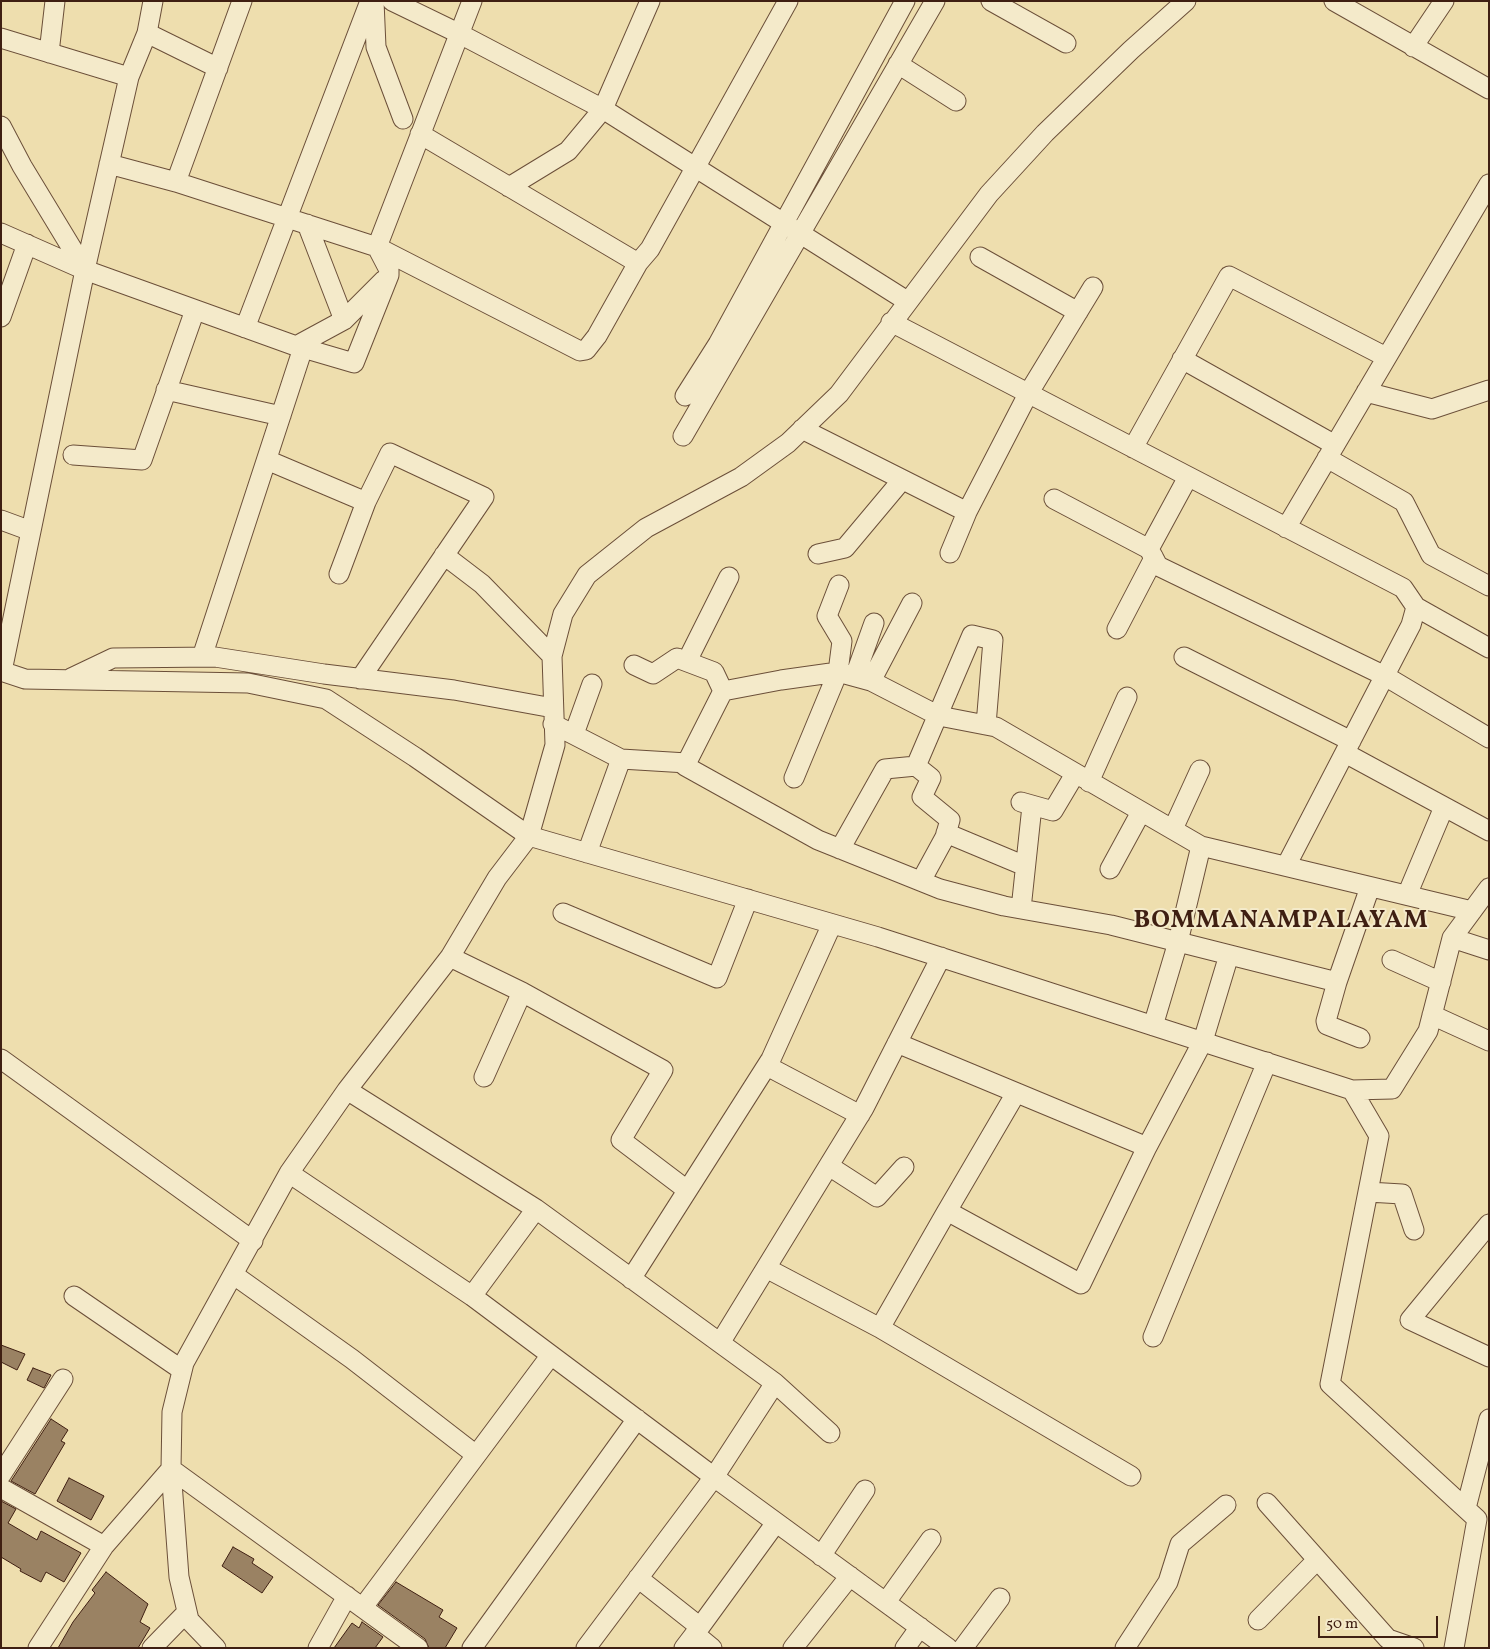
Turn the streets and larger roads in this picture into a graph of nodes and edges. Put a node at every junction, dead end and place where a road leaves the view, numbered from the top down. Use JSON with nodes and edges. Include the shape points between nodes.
{"nodes":[{"id":1,"x":55,"y":1,"type":"edge"},
{"id":2,"x":153,"y":1,"type":"edge"},
{"id":3,"x":242,"y":1,"type":"edge"},
{"id":4,"x":372,"y":1,"type":"edge"},
{"id":5,"x":392,"y":1,"type":"edge"},
{"id":6,"x":472,"y":1,"type":"edge"},
{"id":7,"x":650,"y":1,"type":"edge"},
{"id":8,"x":788,"y":1,"type":"edge"},
{"id":9,"x":904,"y":1,"type":"edge"},
{"id":10,"x":935,"y":1,"type":"edge"},
{"id":11,"x":991,"y":1,"type":"edge"},
{"id":12,"x":1186,"y":1,"type":"edge"},
{"id":13,"x":1334,"y":1,"type":"edge"},
{"id":14,"x":1444,"y":1,"type":"edge"},
{"id":15,"x":147,"y":33,"type":"junction"},
{"id":16,"x":458,"y":33,"type":"junction"},
{"id":17,"x":1,"y":38,"type":"edge"},
{"id":18,"x":1066,"y":43,"type":"dead end"},
{"id":19,"x":1413,"y":48,"type":"junction"},
{"id":20,"x":49,"y":53,"type":"junction"},
{"id":21,"x":898,"y":64,"type":"junction"},
{"id":22,"x":218,"y":68,"type":"junction"},
{"id":23,"x":129,"y":77,"type":"junction"},
{"id":24,"x":1489,"y":89,"type":"edge"},
{"id":25,"x":956,"y":101,"type":"dead end"},
{"id":26,"x":603,"y":109,"type":"junction"},
{"id":27,"x":403,"y":119,"type":"dead end"},
{"id":28,"x":1,"y":126,"type":"edge"},
{"id":29,"x":420,"y":134,"type":"junction"},
{"id":30,"x":109,"y":164,"type":"junction"},
{"id":31,"x":694,"y":166,"type":"junction"},
{"id":32,"x":176,"y":182,"type":"junction"},
{"id":33,"x":1489,"y":184,"type":"edge"},
{"id":34,"x":509,"y":186,"type":"junction"},
{"id":35,"x":287,"y":218,"type":"junction"},
{"id":36,"x":307,"y":224,"type":"junction"},
{"id":37,"x":793,"y":229,"type":"junction"},
{"id":38,"x":1,"y":233,"type":"edge"},
{"id":39,"x":27,"y":244,"type":"junction"},
{"id":40,"x":377,"y":247,"type":"junction"},
{"id":41,"x":980,"y":256,"type":"dead end"},
{"id":42,"x":638,"y":263,"type":"junction"},
{"id":43,"x":85,"y":270,"type":"junction"},
{"id":44,"x":389,"y":275,"type":"junction"},
{"id":45,"x":1093,"y":287,"type":"dead end"},
{"id":46,"x":6,"y":291,"type":"edge"},
{"id":47,"x":907,"y":301,"type":"junction"},
{"id":48,"x":195,"y":310,"type":"junction"},
{"id":49,"x":1078,"y":312,"type":"junction"},
{"id":50,"x":1,"y":317,"type":"edge"},
{"id":51,"x":344,"y":320,"type":"junction"},
{"id":52,"x":891,"y":322,"type":"junction"},
{"id":53,"x":245,"y":328,"type":"junction"},
{"id":54,"x":296,"y":346,"type":"junction"},
{"id":55,"x":1386,"y":358,"type":"junction"},
{"id":56,"x":1182,"y":359,"type":"junction"},
{"id":57,"x":166,"y":390,"type":"junction"},
{"id":58,"x":1366,"y":392,"type":"junction"},
{"id":59,"x":1487,"y":393,"type":"edge"},
{"id":60,"x":1028,"y":394,"type":"junction"},
{"id":61,"x":685,"y":396,"type":"dead end"},
{"id":62,"x":281,"y":416,"type":"junction"},
{"id":63,"x":802,"y":429,"type":"junction"},
{"id":64,"x":683,"y":436,"type":"dead end"},
{"id":65,"x":1133,"y":448,"type":"junction"},
{"id":66,"x":1331,"y":451,"type":"junction"},
{"id":67,"x":73,"y":455,"type":"dead end"},
{"id":68,"x":267,"y":460,"type":"junction"},
{"id":69,"x":1188,"y":477,"type":"junction"},
{"id":70,"x":902,"y":480,"type":"junction"},
{"id":71,"x":1054,"y":499,"type":"dead end"},
{"id":72,"x":366,"y":502,"type":"junction"},
{"id":73,"x":967,"y":512,"type":"junction"},
{"id":74,"x":1,"y":520,"type":"edge"},
{"id":75,"x":1286,"y":528,"type":"junction"},
{"id":76,"x":31,"y":531,"type":"junction"},
{"id":77,"x":950,"y":553,"type":"dead end"},
{"id":78,"x":818,"y":554,"type":"dead end"},
{"id":79,"x":1151,"y":554,"type":"junction"},
{"id":80,"x":444,"y":555,"type":"junction"},
{"id":81,"x":339,"y":574,"type":"dead end"},
{"id":82,"x":729,"y":577,"type":"dead end"},
{"id":83,"x":839,"y":585,"type":"dead end"},
{"id":84,"x":1489,"y":586,"type":"edge"},
{"id":85,"x":912,"y":603,"type":"dead end"},
{"id":86,"x":1416,"y":607,"type":"junction"},
{"id":87,"x":874,"y":623,"type":"dead end"},
{"id":88,"x":1117,"y":628,"type":"dead end"},
{"id":89,"x":1489,"y":648,"type":"edge"},
{"id":90,"x":552,"y":656,"type":"junction"},
{"id":91,"x":202,"y":657,"type":"junction"},
{"id":92,"x":1184,"y":657,"type":"dead end"},
{"id":93,"x":686,"y":661,"type":"junction"},
{"id":94,"x":634,"y":666,"type":"dead end"},
{"id":95,"x":2,"y":671,"type":"edge"},
{"id":96,"x":855,"y":676,"type":"junction"},
{"id":97,"x":1385,"y":676,"type":"junction"},
{"id":98,"x":360,"y":679,"type":"junction"},
{"id":99,"x":68,"y":680,"type":"junction"},
{"id":100,"x":592,"y":684,"type":"dead end"},
{"id":101,"x":723,"y":691,"type":"junction"},
{"id":102,"x":1127,"y":697,"type":"dead end"},
{"id":103,"x":553,"y":716,"type":"junction"},
{"id":104,"x":939,"y":716,"type":"junction"},
{"id":105,"x":986,"y":725,"type":"junction"},
{"id":106,"x":574,"y":734,"type":"junction"},
{"id":107,"x":1489,"y":738,"type":"edge"},
{"id":108,"x":1348,"y":747,"type":"junction"},
{"id":109,"x":621,"y":759,"type":"junction"},
{"id":110,"x":687,"y":763,"type":"junction"},
{"id":111,"x":916,"y":766,"type":"junction"},
{"id":112,"x":1200,"y":770,"type":"dead end"},
{"id":113,"x":794,"y":778,"type":"dead end"},
{"id":114,"x":1082,"y":778,"type":"junction"},
{"id":115,"x":1444,"y":807,"type":"junction"},
{"id":116,"x":1141,"y":812,"type":"junction"},
{"id":117,"x":1172,"y":829,"type":"junction"},
{"id":118,"x":1489,"y":831,"type":"edge"},
{"id":119,"x":946,"y":833,"type":"junction"},
{"id":120,"x":529,"y":836,"type":"junction"},
{"id":121,"x":1201,"y":846,"type":"junction"},
{"id":122,"x":840,"y":849,"type":"junction"},
{"id":123,"x":588,"y":853,"type":"junction"},
{"id":124,"x":1025,"y":866,"type":"junction"},
{"id":125,"x":1286,"y":866,"type":"junction"},
{"id":126,"x":1110,"y":869,"type":"dead end"},
{"id":127,"x":921,"y":881,"type":"junction"},
{"id":128,"x":1370,"y":887,"type":"junction"},
{"id":129,"x":1489,"y":888,"type":"edge"},
{"id":130,"x":1407,"y":896,"type":"junction"},
{"id":131,"x":748,"y":899,"type":"junction"},
{"id":132,"x":1021,"y":909,"type":"junction"},
{"id":133,"x":1472,"y":911,"type":"junction"},
{"id":134,"x":563,"y":913,"type":"dead end"},
{"id":135,"x":832,"y":924,"type":"junction"},
{"id":136,"x":1452,"y":938,"type":"junction"},
{"id":137,"x":1178,"y":942,"type":"junction"},
{"id":138,"x":1489,"y":950,"type":"edge"},
{"id":139,"x":1229,"y":955,"type":"junction"},
{"id":140,"x":941,"y":957,"type":"junction"},
{"id":141,"x":450,"y":958,"type":"junction"},
{"id":142,"x":1392,"y":960,"type":"dead end"},
{"id":143,"x":1336,"y":982,"type":"junction"},
{"id":144,"x":1441,"y":982,"type":"junction"},
{"id":145,"x":522,"y":992,"type":"junction"},
{"id":146,"x":1432,"y":1015,"type":"junction"},
{"id":147,"x":1153,"y":1026,"type":"junction"},
{"id":148,"x":1360,"y":1038,"type":"dead end"},
{"id":149,"x":1203,"y":1041,"type":"junction"},
{"id":150,"x":1489,"y":1041,"type":"edge"},
{"id":151,"x":897,"y":1044,"type":"junction"},
{"id":152,"x":1,"y":1059,"type":"edge"},
{"id":153,"x":1268,"y":1062,"type":"junction"},
{"id":154,"x":767,"y":1066,"type":"junction"},
{"id":155,"x":484,"y":1077,"type":"dead end"},
{"id":156,"x":347,"y":1090,"type":"junction"},
{"id":157,"x":1352,"y":1090,"type":"junction"},
{"id":158,"x":1016,"y":1093,"type":"junction"},
{"id":159,"x":860,"y":1115,"type":"junction"},
{"id":160,"x":1147,"y":1147,"type":"junction"},
{"id":161,"x":829,"y":1166,"type":"junction"},
{"id":162,"x":904,"y":1167,"type":"dead end"},
{"id":163,"x":289,"y":1172,"type":"junction"},
{"id":164,"x":688,"y":1190,"type":"junction"},
{"id":165,"x":1368,"y":1192,"type":"junction"},
{"id":166,"x":536,"y":1209,"type":"junction"},
{"id":167,"x":947,"y":1211,"type":"junction"},
{"id":168,"x":1489,"y":1224,"type":"edge"},
{"id":169,"x":1414,"y":1230,"type":"dead end"},
{"id":170,"x":253,"y":1241,"type":"junction"},
{"id":171,"x":766,"y":1268,"type":"junction"},
{"id":172,"x":234,"y":1275,"type":"junction"},
{"id":173,"x":631,"y":1279,"type":"junction"},
{"id":174,"x":74,"y":1296,"type":"dead end"},
{"id":175,"x":472,"y":1296,"type":"junction"},
{"id":176,"x":880,"y":1328,"type":"junction"},
{"id":177,"x":1153,"y":1337,"type":"dead end"},
{"id":178,"x":720,"y":1343,"type":"junction"},
{"id":179,"x":551,"y":1355,"type":"junction"},
{"id":180,"x":1489,"y":1357,"type":"edge"},
{"id":181,"x":182,"y":1370,"type":"junction"},
{"id":182,"x":63,"y":1379,"type":"dead end"},
{"id":183,"x":775,"y":1383,"type":"junction"},
{"id":184,"x":637,"y":1419,"type":"junction"},
{"id":185,"x":1489,"y":1419,"type":"edge"},
{"id":186,"x":830,"y":1433,"type":"dead end"},
{"id":187,"x":476,"y":1455,"type":"junction"},
{"id":188,"x":171,"y":1469,"type":"junction"},
{"id":189,"x":1,"y":1475,"type":"edge"},
{"id":190,"x":1132,"y":1476,"type":"dead end"},
{"id":191,"x":714,"y":1477,"type":"junction"},
{"id":192,"x":1,"y":1488,"type":"edge"},
{"id":193,"x":865,"y":1490,"type":"dead end"},
{"id":194,"x":1266,"y":1503,"type":"dead end"},
{"id":195,"x":1226,"y":1505,"type":"dead end"},
{"id":196,"x":1477,"y":1516,"type":"edge"},
{"id":197,"x":775,"y":1524,"type":"junction"},
{"id":198,"x":931,"y":1539,"type":"dead end"},
{"id":199,"x":104,"y":1546,"type":"junction"},
{"id":200,"x":821,"y":1556,"type":"junction"},
{"id":201,"x":1317,"y":1560,"type":"junction"},
{"id":202,"x":850,"y":1576,"type":"junction"},
{"id":203,"x":638,"y":1578,"type":"junction"},
{"id":204,"x":347,"y":1596,"type":"junction"},
{"id":205,"x":1000,"y":1598,"type":"dead end"},
{"id":206,"x":886,"y":1602,"type":"junction"},
{"id":207,"x":362,"y":1608,"type":"junction"},
{"id":208,"x":187,"y":1612,"type":"junction"},
{"id":209,"x":1258,"y":1620,"type":"dead end"},
{"id":210,"x":920,"y":1627,"type":"junction"},
{"id":211,"x":693,"y":1636,"type":"edge"},
{"id":212,"x":1383,"y":1643,"type":"edge"},
{"id":213,"x":589,"y":1647,"type":"edge"},
{"id":214,"x":38,"y":1648,"type":"edge"},
{"id":215,"x":152,"y":1648,"type":"edge"},
{"id":216,"x":216,"y":1648,"type":"edge"},
{"id":217,"x":318,"y":1648,"type":"edge"},
{"id":218,"x":418,"y":1648,"type":"edge"},
{"id":219,"x":472,"y":1648,"type":"edge"},
{"id":220,"x":712,"y":1648,"type":"edge"},
{"id":221,"x":793,"y":1648,"type":"edge"},
{"id":222,"x":905,"y":1648,"type":"edge"},
{"id":223,"x":948,"y":1648,"type":"edge"},
{"id":224,"x":963,"y":1648,"type":"edge"},
{"id":225,"x":1125,"y":1648,"type":"edge"},
{"id":226,"x":1414,"y":1648,"type":"edge"},
{"id":227,"x":1454,"y":1648,"type":"edge"}],
"edges":[{"from":1,"to":20,"type":"street"},
{"from":2,"to":15,"type":"street"},
{"from":3,"to":22,"type":"street"},
{"from":4,"to":27,"type":"street","via":[[376,47]]},
{"from":4,"to":35,"type":"street"},
{"from":5,"to":16,"type":"street"},
{"from":6,"to":16,"type":"street"},
{"from":7,"to":26,"type":"street"},
{"from":8,"to":31,"type":"street"},
{"from":9,"to":37,"type":"street"},
{"from":10,"to":21,"type":"street"},
{"from":11,"to":18,"type":"street"},
{"from":12,"to":47,"type":"street","via":[[1045,133],[989,194]]},
{"from":13,"to":19,"type":"street"},
{"from":14,"to":19,"type":"street"},
{"from":15,"to":22,"type":"street"},
{"from":15,"to":23,"type":"street"},
{"from":16,"to":26,"type":"street"},
{"from":16,"to":29,"type":"street"},
{"from":17,"to":20,"type":"street"},
{"from":19,"to":24,"type":"street"},
{"from":20,"to":23,"type":"street"},
{"from":21,"to":25,"type":"street"},
{"from":21,"to":37,"type":"street"},
{"from":22,"to":32,"type":"street"},
{"from":23,"to":30,"type":"street"},
{"from":26,"to":31,"type":"street"},
{"from":26,"to":34,"type":"street","via":[[568,150]]},
{"from":28,"to":43,"type":"street"},
{"from":29,"to":34,"type":"street"},
{"from":29,"to":40,"type":"street"},
{"from":30,"to":32,"type":"street"},
{"from":30,"to":43,"type":"street"},
{"from":31,"to":37,"type":"street"},
{"from":31,"to":42,"type":"street","via":[[650,249]]},
{"from":32,"to":35,"type":"street"},
{"from":33,"to":55,"type":"street"},
{"from":34,"to":42,"type":"street"},
{"from":35,"to":36,"type":"street"},
{"from":35,"to":53,"type":"street"},
{"from":36,"to":40,"type":"street"},
{"from":36,"to":51,"type":"street"},
{"from":37,"to":47,"type":"street"},
{"from":37,"to":61,"type":"street"},
{"from":37,"to":64,"type":"street"},
{"from":38,"to":39,"type":"street"},
{"from":39,"to":43,"type":"street"},
{"from":39,"to":46,"type":"street"},
{"from":40,"to":42,"type":"street","via":[[580,351],[586,350],[597,336]]},
{"from":40,"to":44,"type":"street"},
{"from":41,"to":49,"type":"street"},
{"from":43,"to":48,"type":"street"},
{"from":43,"to":76,"type":"street"},
{"from":44,"to":51,"type":"street"},
{"from":44,"to":54,"type":"street","via":[[354,364]]},
{"from":45,"to":49,"type":"street"},
{"from":46,"to":50,"type":"street"},
{"from":47,"to":52,"type":"street"},
{"from":48,"to":53,"type":"street"},
{"from":48,"to":57,"type":"street"},
{"from":49,"to":60,"type":"street"},
{"from":51,"to":54,"type":"street"},
{"from":52,"to":60,"type":"street"},
{"from":52,"to":63,"type":"street","via":[[839,394]]},
{"from":53,"to":54,"type":"street"},
{"from":54,"to":62,"type":"street","via":[[302,351]]},
{"from":55,"to":56,"type":"street","via":[[1229,276]]},
{"from":55,"to":58,"type":"street"},
{"from":56,"to":65,"type":"street"},
{"from":56,"to":66,"type":"street"},
{"from":57,"to":62,"type":"street"},
{"from":57,"to":67,"type":"street","via":[[142,460]]},
{"from":58,"to":59,"type":"street","via":[[1432,409]]},
{"from":58,"to":66,"type":"street"},
{"from":60,"to":65,"type":"street"},
{"from":60,"to":73,"type":"street"},
{"from":62,"to":68,"type":"street"},
{"from":63,"to":70,"type":"street"},
{"from":63,"to":90,"type":"street","via":[[741,477],[646,528],[586,575],[563,614]]},
{"from":65,"to":69,"type":"street"},
{"from":66,"to":75,"type":"street"},
{"from":66,"to":84,"type":"street","via":[[1404,502],[1431,555]]},
{"from":68,"to":72,"type":"street"},
{"from":68,"to":91,"type":"street"},
{"from":69,"to":75,"type":"street"},
{"from":69,"to":79,"type":"street"},
{"from":70,"to":73,"type":"street"},
{"from":70,"to":78,"type":"street","via":[[845,548]]},
{"from":71,"to":79,"type":"street"},
{"from":72,"to":80,"type":"street","via":[[390,453],[484,497]]},
{"from":72,"to":81,"type":"street"},
{"from":73,"to":77,"type":"street"},
{"from":74,"to":76,"type":"street"},
{"from":75,"to":86,"type":"street","via":[[1403,588]]},
{"from":76,"to":95,"type":"street"},
{"from":79,"to":88,"type":"street"},
{"from":79,"to":97,"type":"street","via":[[1158,566]]},
{"from":80,"to":90,"type":"street","via":[[482,584]]},
{"from":80,"to":98,"type":"street"},
{"from":82,"to":93,"type":"street"},
{"from":83,"to":96,"type":"street","via":[[827,616],[842,641]]},
{"from":85,"to":96,"type":"street"},
{"from":86,"to":89,"type":"street"},
{"from":86,"to":97,"type":"street","via":[[1412,625]]},
{"from":87,"to":96,"type":"street"},
{"from":90,"to":103,"type":"street"},
{"from":91,"to":98,"type":"street"},
{"from":91,"to":99,"type":"street","via":[[113,658]]},
{"from":92,"to":108,"type":"street"},
{"from":93,"to":94,"type":"street","via":[[677,658],[654,674]]},
{"from":93,"to":101,"type":"street","via":[[714,672]]},
{"from":95,"to":99,"type":"street","via":[[25,679]]},
{"from":96,"to":101,"type":"street","via":[[781,680]]},
{"from":96,"to":104,"type":"street"},
{"from":96,"to":113,"type":"street"},
{"from":97,"to":107,"type":"street"},
{"from":97,"to":108,"type":"street"},
{"from":98,"to":103,"type":"street","via":[[454,690]]},
{"from":99,"to":120,"type":"street","via":[[248,683],[326,699]]},
{"from":100,"to":106,"type":"street"},
{"from":101,"to":110,"type":"street"},
{"from":102,"to":114,"type":"street"},
{"from":103,"to":106,"type":"street"},
{"from":103,"to":120,"type":"street","via":[[555,745]]},
{"from":104,"to":105,"type":"street"},
{"from":104,"to":105,"type":"street","via":[[972,636],[993,640]]},
{"from":104,"to":111,"type":"street"},
{"from":105,"to":114,"type":"street","via":[[996,727]]},
{"from":106,"to":109,"type":"street"},
{"from":108,"to":115,"type":"street"},
{"from":108,"to":125,"type":"street"},
{"from":109,"to":110,"type":"street"},
{"from":109,"to":123,"type":"street"},
{"from":110,"to":122,"type":"street","via":[[686,766],[810,836]]},
{"from":111,"to":119,"type":"street","via":[[931,778],[922,796],[950,820]]},
{"from":111,"to":122,"type":"street","via":[[885,769]]},
{"from":112,"to":117,"type":"street"},
{"from":114,"to":116,"type":"street"},
{"from":114,"to":124,"type":"street","via":[[1053,811],[1026,804]]},
{"from":115,"to":118,"type":"street"},
{"from":115,"to":130,"type":"street"},
{"from":116,"to":117,"type":"street"},
{"from":116,"to":126,"type":"street"},
{"from":117,"to":121,"type":"street"},
{"from":119,"to":124,"type":"street"},
{"from":119,"to":127,"type":"street"},
{"from":120,"to":123,"type":"street"},
{"from":120,"to":141,"type":"street","via":[[497,878]]},
{"from":121,"to":125,"type":"street"},
{"from":121,"to":137,"type":"street"},
{"from":122,"to":127,"type":"street"},
{"from":123,"to":131,"type":"street"},
{"from":124,"to":132,"type":"street"},
{"from":125,"to":128,"type":"street"},
{"from":127,"to":132,"type":"street"},
{"from":128,"to":130,"type":"street"},
{"from":128,"to":143,"type":"street"},
{"from":129,"to":133,"type":"street"},
{"from":130,"to":133,"type":"street"},
{"from":131,"to":134,"type":"street","via":[[716,978]]},
{"from":131,"to":135,"type":"street"},
{"from":132,"to":137,"type":"street","via":[[1111,925]]},
{"from":133,"to":136,"type":"street"},
{"from":135,"to":140,"type":"street"},
{"from":135,"to":154,"type":"street"},
{"from":136,"to":138,"type":"street"},
{"from":136,"to":144,"type":"street"},
{"from":137,"to":139,"type":"street"},
{"from":137,"to":147,"type":"street"},
{"from":139,"to":143,"type":"street"},
{"from":139,"to":149,"type":"street"},
{"from":140,"to":147,"type":"street"},
{"from":140,"to":151,"type":"street"},
{"from":141,"to":145,"type":"street"},
{"from":141,"to":156,"type":"street"},
{"from":142,"to":144,"type":"street"},
{"from":143,"to":148,"type":"street","via":[[1326,1021],[1328,1025]]},
{"from":144,"to":146,"type":"street"},
{"from":145,"to":155,"type":"street"},
{"from":145,"to":164,"type":"street","via":[[663,1070],[621,1140]]},
{"from":146,"to":150,"type":"street"},
{"from":146,"to":157,"type":"street","via":[[1428,1030],[1392,1089]]},
{"from":147,"to":149,"type":"street"},
{"from":149,"to":153,"type":"street"},
{"from":149,"to":160,"type":"street"},
{"from":151,"to":158,"type":"street"},
{"from":151,"to":159,"type":"street"},
{"from":152,"to":170,"type":"street"},
{"from":153,"to":157,"type":"street"},
{"from":153,"to":177,"type":"street"},
{"from":154,"to":159,"type":"street"},
{"from":154,"to":164,"type":"street"},
{"from":156,"to":163,"type":"street"},
{"from":156,"to":166,"type":"street"},
{"from":157,"to":165,"type":"street","via":[[1379,1136]]},
{"from":158,"to":160,"type":"street"},
{"from":158,"to":167,"type":"street"},
{"from":159,"to":161,"type":"street"},
{"from":160,"to":167,"type":"street","via":[[1081,1284]]},
{"from":161,"to":162,"type":"street","via":[[877,1197]]},
{"from":161,"to":171,"type":"street"},
{"from":163,"to":170,"type":"street"},
{"from":163,"to":175,"type":"street"},
{"from":164,"to":173,"type":"street"},
{"from":165,"to":169,"type":"street","via":[[1402,1194]]},
{"from":165,"to":196,"type":"street","via":[[1330,1384]]},
{"from":166,"to":173,"type":"street"},
{"from":166,"to":175,"type":"street"},
{"from":167,"to":176,"type":"street"},
{"from":168,"to":180,"type":"street","via":[[1410,1320]]},
{"from":170,"to":172,"type":"street"},
{"from":171,"to":176,"type":"street"},
{"from":171,"to":178,"type":"street"},
{"from":172,"to":181,"type":"street"},
{"from":172,"to":187,"type":"street"},
{"from":173,"to":178,"type":"street"},
{"from":174,"to":181,"type":"street"},
{"from":175,"to":179,"type":"street"},
{"from":176,"to":190,"type":"street"},
{"from":178,"to":183,"type":"street"},
{"from":179,"to":184,"type":"street"},
{"from":179,"to":187,"type":"street"},
{"from":181,"to":188,"type":"street","via":[[172,1412]]},
{"from":182,"to":189,"type":"street"},
{"from":183,"to":186,"type":"street"},
{"from":183,"to":191,"type":"street"},
{"from":184,"to":191,"type":"street"},
{"from":184,"to":219,"type":"street"},
{"from":185,"to":196,"type":"street"},
{"from":187,"to":207,"type":"street"},
{"from":188,"to":199,"type":"street"},
{"from":188,"to":204,"type":"street"},
{"from":188,"to":208,"type":"street","via":[[179,1577]]},
{"from":191,"to":197,"type":"street"},
{"from":191,"to":203,"type":"street"},
{"from":192,"to":199,"type":"street"},
{"from":193,"to":200,"type":"street"},
{"from":194,"to":201,"type":"street"},
{"from":195,"to":225,"type":"street","via":[[1180,1544],[1168,1582]]},
{"from":196,"to":227,"type":"street"},
{"from":197,"to":200,"type":"street"},
{"from":197,"to":211,"type":"street"},
{"from":198,"to":206,"type":"street"},
{"from":199,"to":214,"type":"street"},
{"from":200,"to":202,"type":"street"},
{"from":201,"to":209,"type":"street"},
{"from":201,"to":212,"type":"street"},
{"from":202,"to":206,"type":"street"},
{"from":202,"to":221,"type":"street"},
{"from":203,"to":211,"type":"street"},
{"from":203,"to":213,"type":"street"},
{"from":204,"to":207,"type":"street"},
{"from":204,"to":217,"type":"street"},
{"from":205,"to":224,"type":"street"},
{"from":206,"to":210,"type":"street"},
{"from":207,"to":218,"type":"street"},
{"from":208,"to":215,"type":"street"},
{"from":208,"to":216,"type":"street","via":[[189,1620]]},
{"from":210,"to":222,"type":"street"},
{"from":210,"to":223,"type":"street"},
{"from":211,"to":220,"type":"street"},
{"from":212,"to":226,"type":"street"}]}
